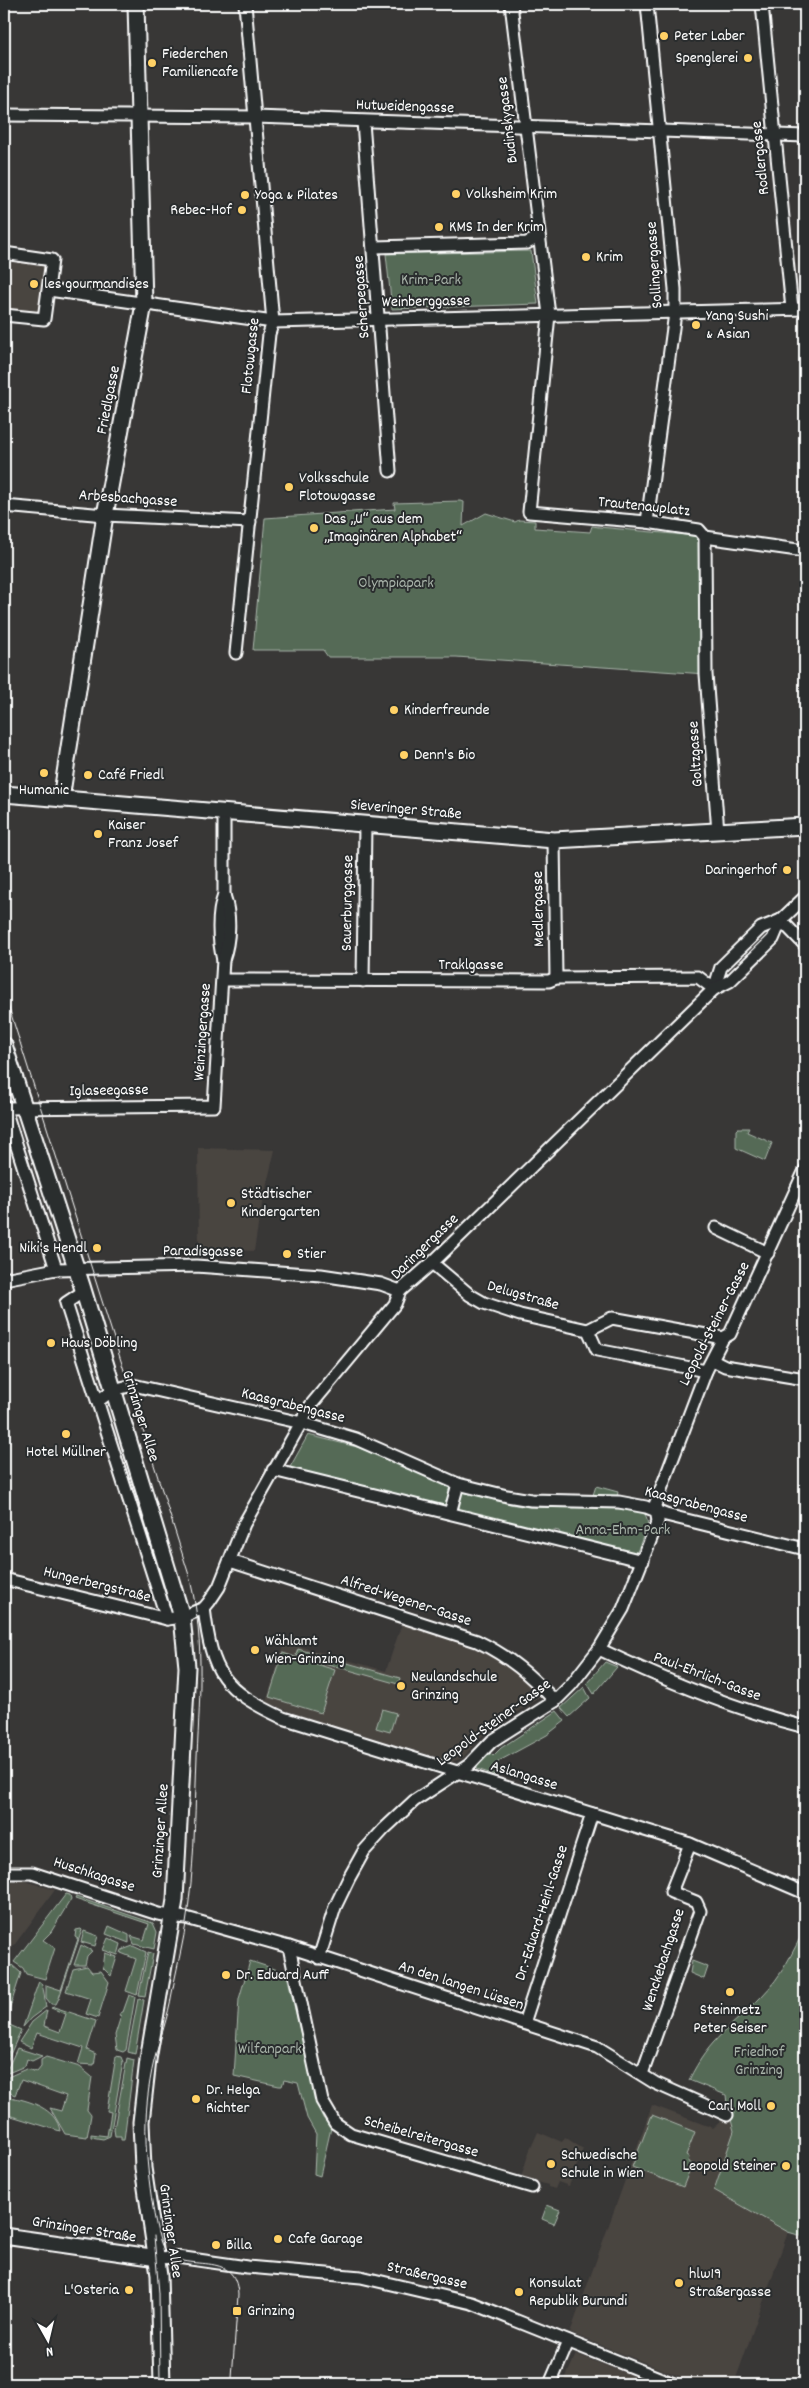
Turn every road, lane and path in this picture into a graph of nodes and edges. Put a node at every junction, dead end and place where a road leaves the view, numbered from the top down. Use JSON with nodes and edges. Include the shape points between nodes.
{"nodes":[{"id":1,"x":136,"y":4,"type":"edge"},
{"id":2,"x":245,"y":4,"type":"edge"},
{"id":3,"x":511,"y":4,"type":"edge"},
{"id":4,"x":647,"y":4,"type":"edge"},
{"id":5,"x":762,"y":4,"type":"edge"},
{"id":6,"x":4,"y":115,"type":"edge"},
{"id":7,"x":140,"y":117,"type":"junction"},
{"id":8,"x":255,"y":117,"type":"junction"},
{"id":9,"x":363,"y":122,"type":"junction"},
{"id":10,"x":526,"y":127,"type":"junction"},
{"id":11,"x":659,"y":130,"type":"junction"},
{"id":12,"x":774,"y":134,"type":"junction"},
{"id":13,"x":805,"y":136,"type":"edge"},
{"id":14,"x":538,"y":233,"type":"junction"},
{"id":15,"x":374,"y":247,"type":"junction"},
{"id":16,"x":4,"y":253,"type":"edge"},
{"id":17,"x":49,"y":290,"type":"junction"},
{"id":18,"x":144,"y":304,"type":"junction"},
{"id":19,"x":792,"y":309,"type":"junction"},
{"id":20,"x":805,"y":309,"type":"edge"},
{"id":21,"x":675,"y":313,"type":"junction"},
{"id":22,"x":4,"y":315,"type":"edge"},
{"id":23,"x":549,"y":315,"type":"junction"},
{"id":24,"x":380,"y":320,"type":"junction"},
{"id":25,"x":274,"y":322,"type":"junction"},
{"id":26,"x":390,"y":471,"type":"dead end"},
{"id":27,"x":4,"y":506,"type":"edge"},
{"id":28,"x":105,"y":515,"type":"junction"},
{"id":29,"x":250,"y":522,"type":"junction"},
{"id":30,"x":647,"y":522,"type":"junction"},
{"id":31,"x":705,"y":537,"type":"junction"},
{"id":32,"x":805,"y":551,"type":"edge"},
{"id":33,"x":236,"y":653,"type":"dead end"},
{"id":34,"x":706,"y":674,"type":"joint"},
{"id":35,"x":4,"y":794,"type":"edge"},
{"id":36,"x":61,"y":799,"type":"junction"},
{"id":37,"x":224,"y":813,"type":"junction"},
{"id":38,"x":365,"y":824,"type":"junction"},
{"id":39,"x":805,"y":826,"type":"edge"},
{"id":40,"x":718,"y":832,"type":"junction"},
{"id":41,"x":554,"y":840,"type":"junction"},
{"id":42,"x":805,"y":897,"type":"edge"},
{"id":43,"x":781,"y":920,"type":"junction"},
{"id":44,"x":805,"y":945,"type":"edge"},
{"id":45,"x":556,"y":978,"type":"junction"},
{"id":46,"x":223,"y":980,"type":"junction"},
{"id":47,"x":363,"y":981,"type":"junction"},
{"id":48,"x":714,"y":989,"type":"junction"},
{"id":49,"x":4,"y":1045,"type":"edge"},
{"id":50,"x":214,"y":1106,"type":"joint"},
{"id":51,"x":4,"y":1107,"type":"edge"},
{"id":52,"x":24,"y":1108,"type":"junction"},
{"id":53,"x":805,"y":1170,"type":"edge"},
{"id":54,"x":716,"y":1228,"type":"dead end"},
{"id":55,"x":768,"y":1253,"type":"junction"},
{"id":56,"x":432,"y":1263,"type":"junction"},
{"id":57,"x":56,"y":1269,"type":"junction"},
{"id":58,"x":77,"y":1270,"type":"junction"},
{"id":59,"x":4,"y":1279,"type":"edge"},
{"id":60,"x":84,"y":1291,"type":"junction"},
{"id":61,"x":400,"y":1291,"type":"junction"},
{"id":62,"x":588,"y":1330,"type":"junction"},
{"id":63,"x":723,"y":1338,"type":"junction"},
{"id":64,"x":713,"y":1360,"type":"junction"},
{"id":65,"x":706,"y":1371,"type":"junction"},
{"id":66,"x":805,"y":1379,"type":"edge"},
{"id":67,"x":113,"y":1390,"type":"junction"},
{"id":68,"x":98,"y":1401,"type":"junction"},
{"id":69,"x":302,"y":1423,"type":"junction"},
{"id":70,"x":273,"y":1470,"type":"junction"},
{"id":71,"x":458,"y":1484,"type":"junction"},
{"id":72,"x":450,"y":1513,"type":"junction"},
{"id":73,"x":656,"y":1513,"type":"junction"},
{"id":74,"x":805,"y":1550,"type":"edge"},
{"id":75,"x":230,"y":1561,"type":"junction"},
{"id":76,"x":643,"y":1561,"type":"junction"},
{"id":77,"x":4,"y":1579,"type":"edge"},
{"id":78,"x":204,"y":1608,"type":"junction"},
{"id":79,"x":182,"y":1617,"type":"junction"},
{"id":80,"x":167,"y":1619,"type":"junction"},
{"id":81,"x":599,"y":1649,"type":"junction"},
{"id":82,"x":556,"y":1701,"type":"junction"},
{"id":83,"x":805,"y":1727,"type":"edge"},
{"id":84,"x":456,"y":1772,"type":"junction"},
{"id":85,"x":592,"y":1814,"type":"junction"},
{"id":86,"x":690,"y":1844,"type":"junction"},
{"id":87,"x":4,"y":1873,"type":"edge"},
{"id":88,"x":805,"y":1893,"type":"edge"},
{"id":89,"x":173,"y":1917,"type":"junction"},
{"id":90,"x":288,"y":1947,"type":"junction"},
{"id":91,"x":320,"y":1958,"type":"junction"},
{"id":92,"x":524,"y":2023,"type":"junction"},
{"id":93,"x":642,"y":2074,"type":"junction"},
{"id":94,"x":727,"y":2115,"type":"dead end"},
{"id":95,"x":532,"y":2187,"type":"dead end"},
{"id":96,"x":4,"y":2236,"type":"edge"},
{"id":97,"x":158,"y":2258,"type":"junction"},
{"id":98,"x":568,"y":2342,"type":"junction"},
{"id":99,"x":162,"y":2384,"type":"edge"},
{"id":100,"x":550,"y":2384,"type":"edge"},
{"id":101,"x":674,"y":2384,"type":"edge"}],
"edges":[{"from":1,"to":7,"type":"street","name":"Friedlgasse"},
{"from":2,"to":8,"type":"street","name":"Flotowgasse"},
{"from":3,"to":10,"type":"street","name":"Budinskygasse"},
{"from":4,"to":11,"type":"street","name":"Sollingergasse"},
{"from":5,"to":12,"type":"street","name":"Rodlergasse"},
{"from":6,"to":7,"type":"street","name":"Hutweidengasse"},
{"from":7,"to":8,"type":"street","name":"Hutweidengasse"},
{"from":7,"to":18,"type":"street","name":"Friedlgasse"},
{"from":8,"to":9,"type":"street","name":"Hutweidengasse"},
{"from":8,"to":25,"type":"street","name":"Flotowgasse"},
{"from":9,"to":10,"type":"street","name":"Hutweidengasse"},
{"from":9,"to":15,"type":"street","name":"Scherpegasse"},
{"from":10,"to":11,"type":"street","name":"Hutweidengasse"},
{"from":10,"to":14,"type":"street","name":"Budinskygasse"},
{"from":11,"to":12,"type":"street","name":"Hutweidengasse"},
{"from":11,"to":21,"type":"street","name":"Sollingergasse"},
{"from":12,"to":13,"type":"street","name":"Hutweidengasse"},
{"from":12,"to":19,"type":"street","name":"Rodlergasse"},
{"from":14,"to":15,"type":"street","via":[[527,243]]},
{"from":14,"to":23,"type":"street","name":"Budinskygasse"},
{"from":15,"to":24,"type":"street","name":"Scherpegasse"},
{"from":16,"to":17,"type":"street","via":[[52,260]]},
{"from":17,"to":18,"type":"street","name":"Weinberggasse"},
{"from":17,"to":22,"type":"street","via":[[44,319]]},
{"from":18,"to":25,"type":"street","name":"Weinberggasse"},
{"from":18,"to":28,"type":"street","name":"Friedlgasse"},
{"from":19,"to":20,"type":"street","name":"Weinberggasse"},
{"from":19,"to":21,"type":"street","name":"Weinberggasse"},
{"from":21,"to":23,"type":"street","name":"Weinberggasse"},
{"from":21,"to":30,"type":"street","name":"Sollingergasse"},
{"from":23,"to":24,"type":"street","name":"Weinberggasse"},
{"from":23,"to":30,"type":"street","name":"Trautenauplatz","via":[[529,512]]},
{"from":24,"to":25,"type":"street","name":"Weinberggasse"},
{"from":24,"to":26,"type":"street","name":"Scherpegasse"},
{"from":25,"to":29,"type":"street","name":"Flotowgasse","via":[[269,334]]},
{"from":27,"to":28,"type":"street","name":"Arbesbachgasse"},
{"from":28,"to":29,"type":"street","name":"Arbesbachgasse"},
{"from":28,"to":36,"type":"street","name":"Friedlgasse"},
{"from":29,"to":33,"type":"street","name":"Flotowgasse"},
{"from":30,"to":31,"type":"street","name":"Trautenauplatz","via":[[699,530]]},
{"from":31,"to":32,"type":"street"},
{"from":31,"to":34,"type":"street","name":"Trautenauplatz"},
{"from":34,"to":40,"type":"street","name":"Goltzgasse"},
{"from":35,"to":36,"type":"street","name":"Sieveringer Straße"},
{"from":36,"to":37,"type":"street","name":"Sieveringer Straße"},
{"from":37,"to":38,"type":"street","name":"Sieveringer Straße"},
{"from":37,"to":46,"type":"street","name":"Weinzingergasse","via":[[224,895],[220,906]]},
{"from":38,"to":41,"type":"street","name":"Sieveringer Straße"},
{"from":38,"to":47,"type":"street","name":"Sauerburggasse"},
{"from":39,"to":40,"type":"street","name":"Sieveringer Straße"},
{"from":40,"to":41,"type":"street","name":"Sieveringer Straße"},
{"from":41,"to":45,"type":"street","name":"Medlergasse"},
{"from":42,"to":43,"type":"street","name":"Daringergasse"},
{"from":43,"to":44,"type":"street"},
{"from":43,"to":48,"type":"street","name":"Daringergasse","via":[[761,928],[721,967]]},
{"from":45,"to":47,"type":"street","name":"Traklgasse","via":[[549,981]]},
{"from":45,"to":48,"type":"street","name":"Traklgasse","via":[[698,977]]},
{"from":46,"to":47,"type":"street","name":"Traklgasse"},
{"from":46,"to":50,"type":"street","name":"Weinzingergasse"},
{"from":48,"to":56,"type":"street","name":"Daringergasse"},
{"from":49,"to":52,"type":"street","name":"Grinzinger Allee"},
{"from":50,"to":52,"type":"street","name":"Iglaseegasse"},
{"from":51,"to":52,"type":"street","name":"Iglaseegasse"},
{"from":51,"to":57,"type":"street"},
{"from":52,"to":58,"type":"street","name":"Grinzinger Allee"},
{"from":53,"to":55,"type":"street","name":"Leopold-Steiner-Gasse"},
{"from":54,"to":55,"type":"street","name":"Leopold-Steiner-Gasse"},
{"from":55,"to":63,"type":"street","name":"Leopold-Steiner-Gasse","via":[[730,1334]]},
{"from":56,"to":61,"type":"street","name":"Daringergasse"},
{"from":56,"to":62,"type":"street","name":"Delugstraße","via":[[462,1290],[484,1303]]},
{"from":57,"to":58,"type":"street","name":"Paradisgasse"},
{"from":57,"to":59,"type":"street","name":"Paradisgasse"},
{"from":58,"to":60,"type":"street","name":"Grinzinger Allee"},
{"from":58,"to":61,"type":"street","name":"Paradisgasse","via":[[196,1266],[283,1271],[381,1284]]},
{"from":60,"to":67,"type":"street","name":"Grinzinger Allee"},
{"from":60,"to":68,"type":"street","via":[[66,1303]]},
{"from":61,"to":69,"type":"street","name":"Daringergasse","via":[[395,1304],[311,1405]]},
{"from":62,"to":63,"type":"street","via":[[612,1318]]},
{"from":62,"to":65,"type":"street","via":[[597,1350]]},
{"from":63,"to":64,"type":"street","name":"Leopold-Steiner-Gasse"},
{"from":64,"to":65,"type":"street","name":"Leopold-Steiner-Gasse"},
{"from":64,"to":66,"type":"street","via":[[725,1366]]},
{"from":65,"to":73,"type":"street","name":"Leopold-Steiner-Gasse","via":[[655,1505]]},
{"from":67,"to":68,"type":"street"},
{"from":67,"to":69,"type":"street","name":"Kaasgrabengasse","via":[[133,1385]]},
{"from":67,"to":79,"type":"street","name":"Grinzinger Allee"},
{"from":68,"to":80,"type":"street"},
{"from":69,"to":70,"type":"street","name":"Daringergasse"},
{"from":69,"to":71,"type":"street","name":"Kaasgrabengasse","via":[[356,1439]]},
{"from":70,"to":72,"type":"street"},
{"from":70,"to":75,"type":"street","name":"Daringergasse","via":[[244,1524]]},
{"from":71,"to":72,"type":"street"},
{"from":71,"to":73,"type":"street","name":"Kaasgrabengasse","via":[[531,1500],[619,1502],[646,1507]]},
{"from":72,"to":76,"type":"street"},
{"from":73,"to":74,"type":"street","name":"Kaasgrabengasse"},
{"from":73,"to":76,"type":"street","name":"Leopold-Steiner-Gasse","via":[[658,1521]]},
{"from":75,"to":78,"type":"street","name":"Daringergasse","via":[[219,1587]]},
{"from":75,"to":82,"type":"street","name":"Alfred-Wegener-Gasse","via":[[477,1641],[525,1670]]},
{"from":76,"to":81,"type":"street","name":"Leopold-Steiner-Gasse","via":[[623,1609]]},
{"from":77,"to":80,"type":"street","name":"Hungerbergstraße"},
{"from":78,"to":79,"type":"street"},
{"from":78,"to":84,"type":"street","name":"Aslangasse","via":[[217,1669],[233,1689],[283,1718]]},
{"from":79,"to":80,"type":"street","name":"Hungerbergstraße"},
{"from":79,"to":89,"type":"street","name":"Grinzinger Allee","via":[[187,1667]]},
{"from":81,"to":82,"type":"street","name":"Leopold-Steiner-Gasse"},
{"from":81,"to":83,"type":"street","name":"Paul-Ehrlich-Gasse","via":[[710,1698]]},
{"from":82,"to":84,"type":"street","name":"Leopold-Steiner-Gasse","via":[[492,1741]]},
{"from":84,"to":85,"type":"street","name":"Aslangasse"},
{"from":84,"to":91,"type":"street","name":"Leopold-Steiner-Gasse","via":[[414,1801],[364,1851],[335,1906]]},
{"from":85,"to":86,"type":"street","name":"Aslangasse"},
{"from":85,"to":92,"type":"street","name":"Dr.-Eduard-Heinl-Gasse"},
{"from":86,"to":88,"type":"street","name":"Aslangasse"},
{"from":86,"to":93,"type":"street","name":"Wenckebachgasse","via":[[671,1892],[696,1902],[700,1910]]},
{"from":87,"to":89,"type":"street","name":"Huschkagasse","via":[[32,1873]]},
{"from":89,"to":90,"type":"street","name":"An den langen Lüssen"},
{"from":89,"to":97,"type":"street","name":"Grinzinger Allee","via":[[148,2060],[141,2122],[143,2168]]},
{"from":90,"to":91,"type":"street","name":"An den langen Lüssen"},
{"from":90,"to":95,"type":"street","name":"Scheibelreitergasse","via":[[322,2101],[335,2123],[351,2134]]},
{"from":91,"to":92,"type":"street","name":"An den langen Lüssen"},
{"from":92,"to":93,"type":"street","name":"An den langen Lüssen","via":[[596,2047]]},
{"from":93,"to":94,"type":"street","name":"An den langen Lüssen"},
{"from":96,"to":97,"type":"street","name":"Grinzinger Straße"},
{"from":97,"to":98,"type":"street","name":"Straßergasse","via":[[177,2257],[361,2277],[472,2303]]},
{"from":97,"to":99,"type":"street","name":"Grinzinger Allee"},
{"from":98,"to":100,"type":"street"},
{"from":98,"to":101,"type":"street","name":"Straßergasse"}]}
